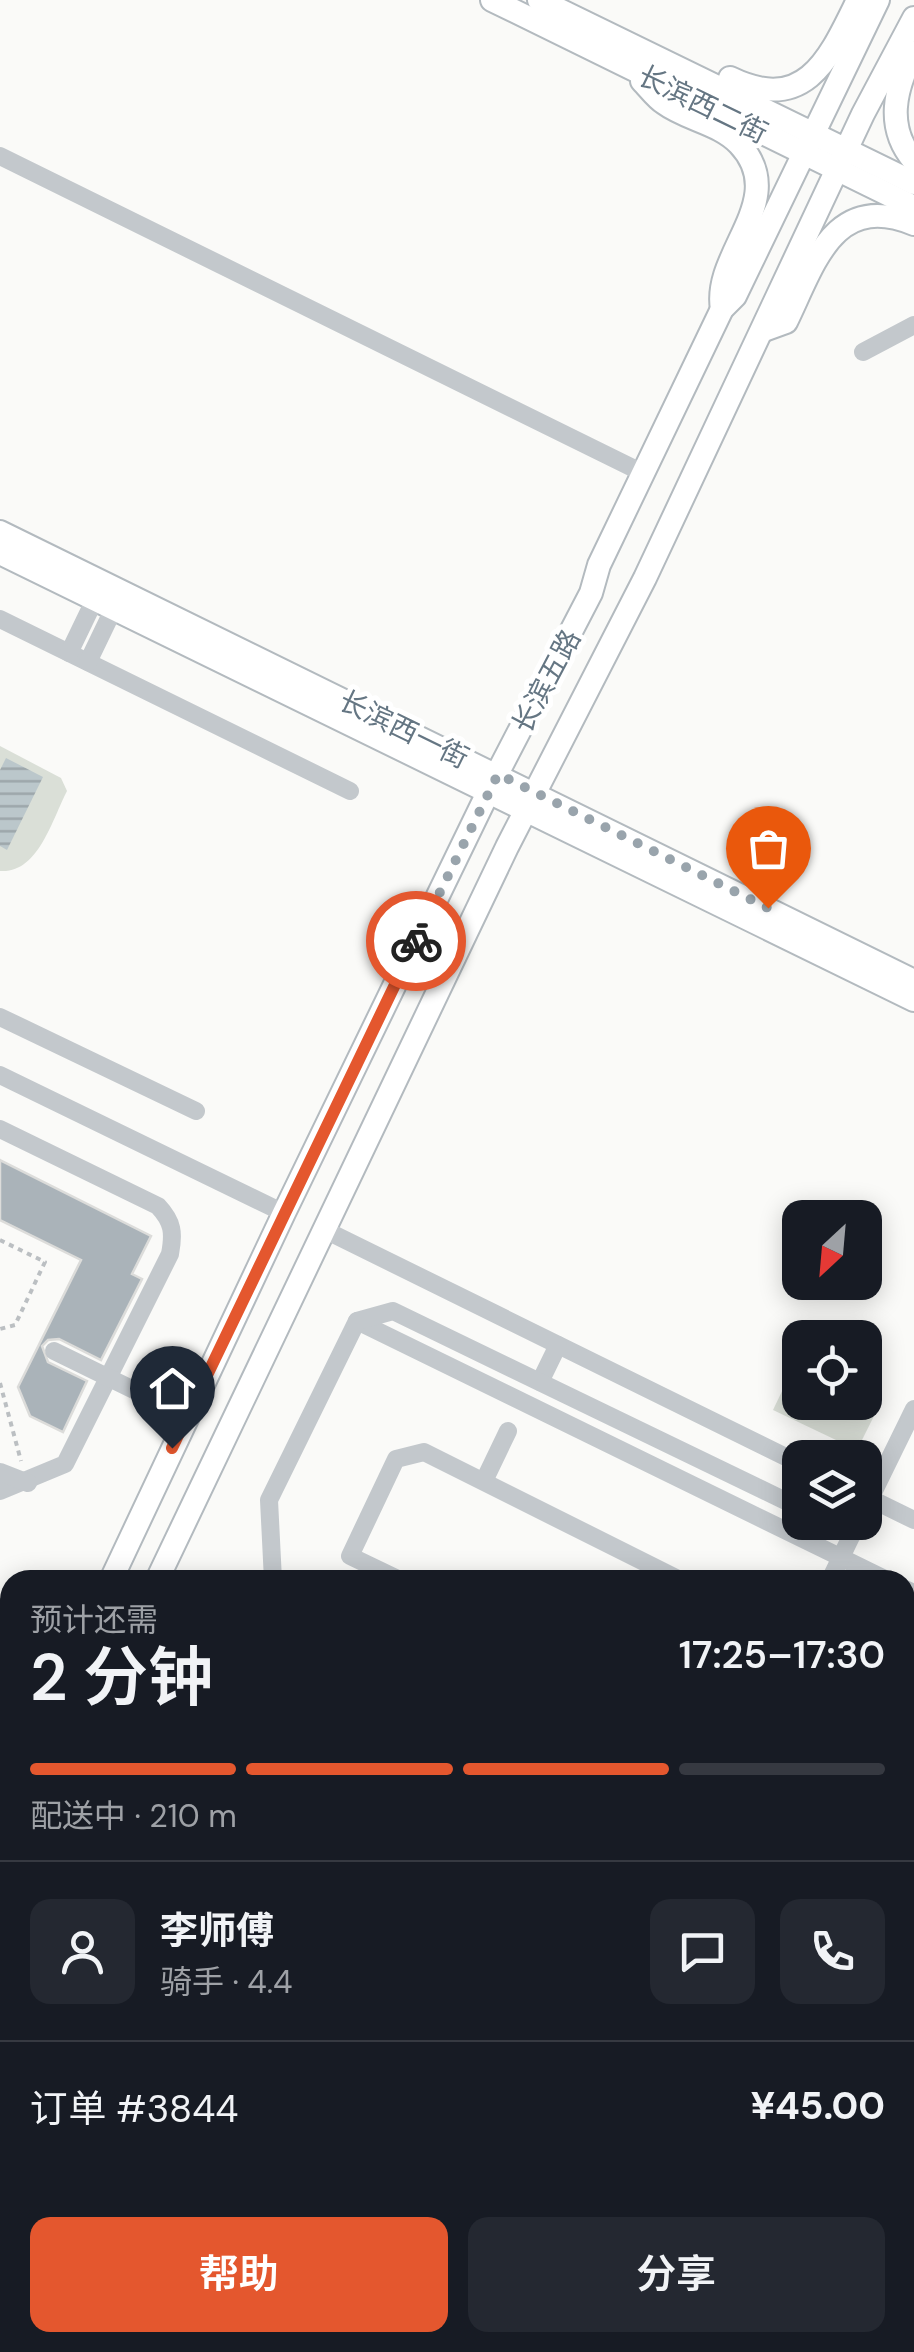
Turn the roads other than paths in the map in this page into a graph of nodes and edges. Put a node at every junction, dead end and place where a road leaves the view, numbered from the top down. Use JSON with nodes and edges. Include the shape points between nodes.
{"nodes":[{"id":1,"x":492,"y":0,"type":"edge"},
{"id":2,"x":539,"y":0,"type":"edge"},
{"id":3,"x":858,"y":0,"type":"edge"},
{"id":4,"x":878,"y":0,"type":"edge"},
{"id":5,"x":914,"y":18,"type":"edge"},
{"id":6,"x":914,"y":51,"type":"edge"},
{"id":7,"x":634,"y":58,"type":"junction"},
{"id":8,"x":842,"y":75,"type":"junction"},
{"id":9,"x":877,"y":91,"type":"junction"},
{"id":10,"x":809,"y":144,"type":"junction"},
{"id":11,"x":0,"y":156,"type":"edge"},
{"id":12,"x":843,"y":160,"type":"junction"},
{"id":13,"x":914,"y":161,"type":"edge"},
{"id":14,"x":914,"y":183,"type":"edge"},
{"id":15,"x":914,"y":207,"type":"edge"},
{"id":16,"x":914,"y":224,"type":"edge"},
{"id":17,"x":722,"y":309,"type":"junction"},
{"id":18,"x":914,"y":326,"type":"edge"},
{"id":19,"x":764,"y":330,"type":"junction"},
{"id":20,"x":864,"y":352,"type":"dead end"},
{"id":21,"x":643,"y":473,"type":"junction"},
{"id":22,"x":0,"y":532,"type":"edge"},
{"id":23,"x":0,"y":553,"type":"edge"},
{"id":24,"x":105,"y":604,"type":"junction"},
{"id":25,"x":0,"y":619,"type":"edge"},
{"id":26,"x":69,"y":653,"type":"junction"},
{"id":27,"x":88,"y":662,"type":"junction"},
{"id":28,"x":493,"y":783,"type":"junction"},
{"id":29,"x":350,"y":790,"type":"dead end"},
{"id":30,"x":530,"y":802,"type":"junction"},
{"id":31,"x":914,"y":981,"type":"edge"},
{"id":32,"x":914,"y":1000,"type":"edge"},
{"id":33,"x":0,"y":1017,"type":"edge"},
{"id":34,"x":0,"y":1075,"type":"edge"},
{"id":35,"x":196,"y":1111,"type":"dead end"},
{"id":36,"x":0,"y":1129,"type":"edge"},
{"id":37,"x":284,"y":1213,"type":"junction"},
{"id":38,"x":327,"y":1231,"type":"junction"},
{"id":39,"x":357,"y":1321,"type":"junction"},
{"id":40,"x":558,"y":1345,"type":"junction"},
{"id":41,"x":54,"y":1351,"type":"dead end"},
{"id":42,"x":108,"y":1378,"type":"junction"},
{"id":43,"x":540,"y":1382,"type":"junction"},
{"id":44,"x":914,"y":1409,"type":"edge"},
{"id":45,"x":187,"y":1416,"type":"junction"},
{"id":46,"x":508,"y":1431,"type":"dead end"},
{"id":47,"x":782,"y":1455,"type":"edge"},
{"id":48,"x":0,"y":1472,"type":"edge"},
{"id":49,"x":882,"y":1472,"type":"edge"},
{"id":50,"x":484,"y":1481,"type":"junction"},
{"id":51,"x":28,"y":1483,"type":"junction"},
{"id":52,"x":0,"y":1492,"type":"edge"},
{"id":53,"x":782,"y":1499,"type":"edge"},
{"id":54,"x":882,"y":1507,"type":"edge"},
{"id":55,"x":914,"y":1520,"type":"edge"},
{"id":56,"x":850,"y":1540,"type":"edge"},
{"id":57,"x":840,"y":1558,"type":"junction"},
{"id":58,"x":118,"y":1570,"type":"edge"},
{"id":59,"x":162,"y":1570,"type":"edge"},
{"id":60,"x":272,"y":1570,"type":"edge"},
{"id":61,"x":379,"y":1570,"type":"edge"},
{"id":62,"x":660,"y":1570,"type":"edge"},
{"id":63,"x":835,"y":1570,"type":"edge"},
{"id":64,"x":866,"y":1570,"type":"edge"}],
"edges":[{"from":1,"to":7,"type":"main road","name":"长滨西二街"},
{"from":2,"to":7,"type":"main road","name":"长滨西二街"},
{"from":3,"to":7,"type":"main road","via":[[821,68],[783,88],[746,86],[689,58]]},
{"from":4,"to":8,"type":"main road","name":"长滨五路"},
{"from":5,"to":9,"type":"main road","name":"长滨五路"},
{"from":6,"to":13,"type":"main road","via":[[895,112]]},
{"from":7,"to":10,"type":"main road","name":"长滨西二街"},
{"from":7,"to":17,"type":"main road","via":[[664,103],[726,134],[749,158],[757,202],[718,288]]},
{"from":8,"to":9,"type":"main road","via":[[855,95]]},
{"from":8,"to":10,"type":"main road","name":"长滨五路"},
{"from":9,"to":12,"type":"main road","name":"长滨五路"},
{"from":10,"to":12,"type":"main road","name":"长滨西二街"},
{"from":10,"to":17,"type":"main road","name":"长滨五路","via":[[735,296]]},
{"from":11,"to":21,"type":"street"},
{"from":12,"to":14,"type":"main road","name":"长滨西二街"},
{"from":12,"to":15,"type":"main road","name":"长滨西二街"},
{"from":12,"to":19,"type":"main road","name":"长滨五路"},
{"from":16,"to":19,"type":"main road","via":[[880,215],[844,226],[822,249],[786,322]]},
{"from":17,"to":21,"type":"main road","name":"长滨五路"},
{"from":18,"to":20,"type":"street"},
{"from":19,"to":30,"type":"main road","name":"长滨五路"},
{"from":21,"to":28,"type":"main road","name":"长滨五路","via":[[591,593]]},
{"from":22,"to":28,"type":"main road","name":"长滨西一街"},
{"from":23,"to":24,"type":"main road","name":"长滨西一街"},
{"from":24,"to":26,"type":"street"},
{"from":24,"to":27,"type":"street"},
{"from":24,"to":28,"type":"main road","name":"长滨西一街"},
{"from":25,"to":26,"type":"street"},
{"from":26,"to":27,"type":"street"},
{"from":27,"to":29,"type":"street"},
{"from":28,"to":30,"type":"main road","name":"长滨西一街"},
{"from":28,"to":37,"type":"main road","name":"长滨五路"},
{"from":30,"to":31,"type":"main road","name":"长滨西一街"},
{"from":30,"to":32,"type":"main road","name":"长滨西一街"},
{"from":30,"to":38,"type":"main road","name":"长滨五路"},
{"from":33,"to":35,"type":"street"},
{"from":34,"to":37,"type":"street"},
{"from":36,"to":42,"type":"street","via":[[158,1206],[170,1219],[170,1254]]},
{"from":37,"to":45,"type":"main road","name":"长滨五路"},
{"from":38,"to":40,"type":"street"},
{"from":38,"to":59,"type":"main road","name":"长滨五路"},
{"from":39,"to":43,"type":"street","via":[[394,1311]]},
{"from":39,"to":57,"type":"street"},
{"from":39,"to":60,"type":"street","via":[[268,1500]]},
{"from":40,"to":43,"type":"street"},
{"from":40,"to":47,"type":"street"},
{"from":41,"to":42,"type":"street"},
{"from":42,"to":45,"type":"street"},
{"from":42,"to":51,"type":"street","via":[[66,1464]]},
{"from":43,"to":53,"type":"street"},
{"from":44,"to":49,"type":"street"},
{"from":45,"to":58,"type":"main road","name":"长滨五路"},
{"from":46,"to":50,"type":"street"},
{"from":48,"to":51,"type":"street"},
{"from":50,"to":61,"type":"street","via":[[424,1452],[396,1459],[350,1556]]},
{"from":50,"to":62,"type":"street"},
{"from":51,"to":52,"type":"street"},
{"from":54,"to":55,"type":"street"},
{"from":56,"to":57,"type":"street"},
{"from":57,"to":63,"type":"street"},
{"from":57,"to":64,"type":"street"}]}
